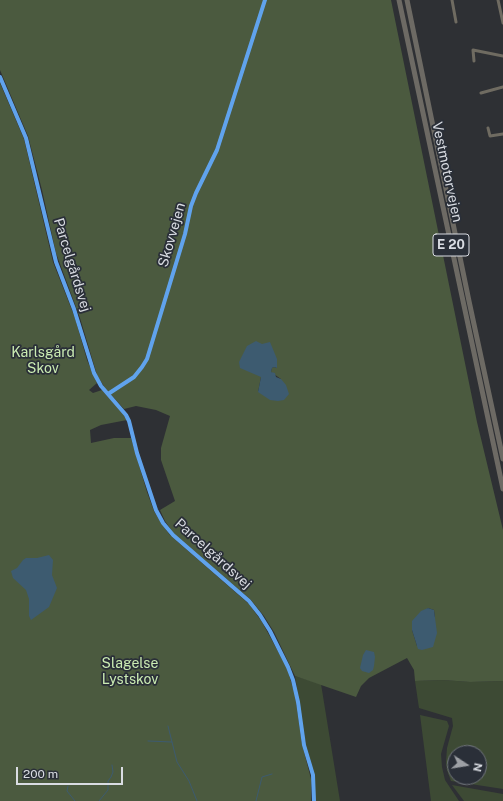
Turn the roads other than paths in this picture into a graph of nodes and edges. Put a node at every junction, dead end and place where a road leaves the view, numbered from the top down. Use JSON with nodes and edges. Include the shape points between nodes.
{"nodes":[{"id":1,"x":265,"y":0,"type":"edge"},
{"id":2,"x":400,"y":0,"type":"edge"},
{"id":3,"x":407,"y":0,"type":"edge"},
{"id":4,"x":452,"y":0,"type":"edge"},
{"id":5,"x":498,"y":1,"type":"edge"},
{"id":6,"x":503,"y":3,"type":"edge"},
{"id":7,"x":456,"y":22,"type":"dead end"},
{"id":8,"x":503,"y":23,"type":"edge"},
{"id":9,"x":503,"y":56,"type":"edge"},
{"id":10,"x":474,"y":61,"type":"dead end"},
{"id":11,"x":0,"y":77,"type":"edge"},
{"id":12,"x":503,"y":88,"type":"edge"},
{"id":13,"x":481,"y":92,"type":"dead end"},
{"id":14,"x":488,"y":128,"type":"dead end"},
{"id":15,"x":503,"y":134,"type":"edge"},
{"id":16,"x":108,"y":394,"type":"junction"},
{"id":17,"x":503,"y":459,"type":"edge"},
{"id":18,"x":503,"y":489,"type":"edge"},
{"id":19,"x":314,"y":801,"type":"edge"}],
"edges":[{"from":1,"to":16,"type":"street","name":"Skovvejen","via":[[217,150],[191,206],[186,234],[147,359],[134,376]]},
{"from":2,"to":18,"type":"highway","name":"Vestmotorvejen","number":"E 20"},
{"from":3,"to":17,"type":"highway","name":"Vestmotorvejen","number":"E 20"},
{"from":4,"to":7,"type":"street"},
{"from":5,"to":6,"type":"street"},
{"from":5,"to":8,"type":"street"},
{"from":9,"to":10,"type":"street","via":[[472,50]]},
{"from":11,"to":16,"type":"street","name":"Parcelgårdsvej","via":[[26,138],[56,262],[94,372]]},
{"from":12,"to":13,"type":"street"},
{"from":14,"to":15,"type":"street","via":[[490,136]]},
{"from":16,"to":19,"type":"street","name":"Parcelgårdsvej","via":[[129,420],[137,453],[156,510],[163,523],[173,535],[249,601],[270,631],[293,680],[304,745],[313,775]]}]}
